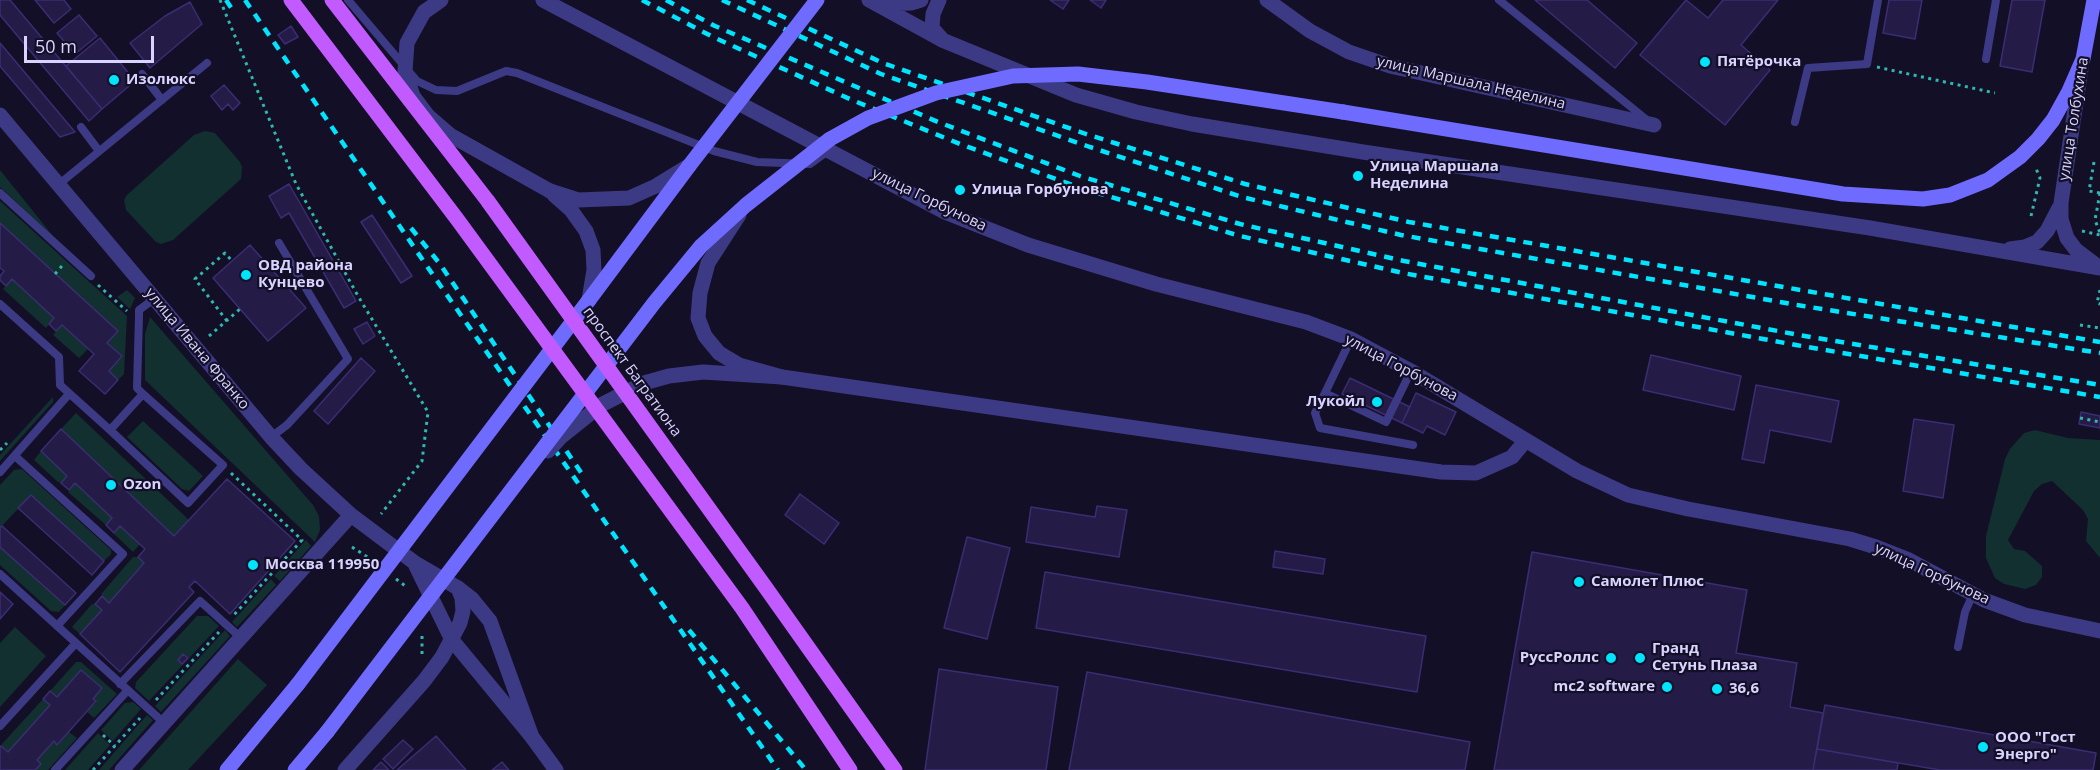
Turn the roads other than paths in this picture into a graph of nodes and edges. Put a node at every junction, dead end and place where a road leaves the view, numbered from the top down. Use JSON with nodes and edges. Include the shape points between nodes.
{"nodes":[{"id":1,"x":291,"y":0,"type":"edge"},
{"id":2,"x":332,"y":0,"type":"edge"},
{"id":3,"x":348,"y":0,"type":"edge"},
{"id":4,"x":441,"y":0,"type":"edge"},
{"id":5,"x":818,"y":0,"type":"edge"},
{"id":6,"x":870,"y":0,"type":"edge"},
{"id":7,"x":921,"y":0,"type":"edge"},
{"id":8,"x":939,"y":0,"type":"edge"},
{"id":9,"x":1267,"y":0,"type":"edge"},
{"id":10,"x":1499,"y":0,"type":"edge"},
{"id":11,"x":1878,"y":0,"type":"edge"},
{"id":12,"x":1996,"y":0,"type":"edge"},
{"id":13,"x":2094,"y":0,"type":"edge"},
{"id":14,"x":545,"y":1,"type":"edge"},
{"id":15,"x":942,"y":40,"type":"junction"},
{"id":16,"x":2083,"y":58,"type":"junction"},
{"id":17,"x":1986,"y":59,"type":"dead end"},
{"id":18,"x":207,"y":63,"type":"dead end"},
{"id":19,"x":142,"y":74,"type":"dead end"},
{"id":20,"x":162,"y":100,"type":"junction"},
{"id":21,"x":0,"y":115,"type":"edge"},
{"id":22,"x":1795,"y":122,"type":"dead end"},
{"id":23,"x":1654,"y":125,"type":"joint"},
{"id":24,"x":81,"y":127,"type":"dead end"},
{"id":25,"x":829,"y":150,"type":"junction"},
{"id":26,"x":99,"y":151,"type":"junction"},
{"id":27,"x":689,"y":166,"type":"junction"},
{"id":28,"x":58,"y":185,"type":"junction"},
{"id":29,"x":550,"y":191,"type":"junction"},
{"id":30,"x":0,"y":193,"type":"edge"},
{"id":31,"x":2061,"y":202,"type":"junction"},
{"id":32,"x":746,"y":204,"type":"junction"},
{"id":33,"x":279,"y":243,"type":"dead end"},
{"id":34,"x":1999,"y":250,"type":"junction"},
{"id":35,"x":2100,"y":268,"type":"edge"},
{"id":36,"x":91,"y":276,"type":"road end"},
{"id":37,"x":154,"y":299,"type":"junction"},
{"id":38,"x":589,"y":300,"type":"junction"},
{"id":39,"x":0,"y":304,"type":"edge"},
{"id":40,"x":1351,"y":339,"type":"junction"},
{"id":41,"x":1411,"y":370,"type":"junction"},
{"id":42,"x":782,"y":377,"type":"junction"},
{"id":43,"x":1325,"y":393,"type":"junction"},
{"id":44,"x":69,"y":394,"type":"junction"},
{"id":45,"x":143,"y":394,"type":"junction"},
{"id":46,"x":110,"y":430,"type":"junction"},
{"id":47,"x":271,"y":437,"type":"junction"},
{"id":48,"x":1526,"y":440,"type":"junction"},
{"id":49,"x":1413,"y":445,"type":"dead end"},
{"id":50,"x":15,"y":456,"type":"junction"},
{"id":51,"x":0,"y":472,"type":"edge"},
{"id":52,"x":515,"y":486,"type":"junction"},
{"id":53,"x":351,"y":515,"type":"junction"},
{"id":54,"x":415,"y":563,"type":"junction"},
{"id":55,"x":0,"y":574,"type":"edge"},
{"id":56,"x":458,"y":588,"type":"junction"},
{"id":57,"x":1973,"y":594,"type":"junction"},
{"id":58,"x":57,"y":626,"type":"junction"},
{"id":59,"x":2100,"y":631,"type":"edge"},
{"id":60,"x":240,"y":638,"type":"junction"},
{"id":61,"x":452,"y":640,"type":"junction"},
{"id":62,"x":76,"y":644,"type":"junction"},
{"id":63,"x":1958,"y":647,"type":"dead end"},
{"id":64,"x":120,"y":684,"type":"junction"},
{"id":65,"x":128,"y":690,"type":"junction"},
{"id":66,"x":164,"y":722,"type":"junction"},
{"id":67,"x":0,"y":726,"type":"edge"},
{"id":68,"x":532,"y":737,"type":"junction"},
{"id":69,"x":55,"y":770,"type":"edge"},
{"id":70,"x":122,"y":770,"type":"edge"},
{"id":71,"x":226,"y":770,"type":"edge"},
{"id":72,"x":295,"y":770,"type":"edge"},
{"id":73,"x":345,"y":770,"type":"edge"},
{"id":74,"x":556,"y":770,"type":"edge"},
{"id":75,"x":850,"y":770,"type":"edge"},
{"id":76,"x":895,"y":770,"type":"edge"}],
"edges":[{"from":1,"to":75,"type":"main road","bridge":true,"via":[[458,219],[742,608]]},
{"from":2,"to":76,"type":"main road","name":"проспект Багратиона","bridge":true,"via":[[494,210]]},
{"from":3,"to":25,"type":"lane","via":[[417,81],[436,90],[458,91],[506,71],[714,151],[757,162],[810,164]]},
{"from":4,"to":29,"type":"street","bridge":true,"via":[[424,12],[407,43],[405,71],[413,96],[450,135]]},
{"from":5,"to":27,"type":"main road","bridge":true},
{"from":6,"to":7,"type":"street","via":[[884,4]]},
{"from":6,"to":15,"type":"street"},
{"from":8,"to":15,"type":"street","via":[[932,28]]},
{"from":9,"to":23,"type":"street","name":"улица Маршала Неделина","via":[[1310,31],[1349,52],[1390,66]]},
{"from":10,"to":23,"type":"lane"},
{"from":11,"to":22,"type":"lane","via":[[1867,64],[1808,68]]},
{"from":12,"to":17,"type":"lane"},
{"from":13,"to":16,"type":"main road","name":"улица Толбухина"},
{"from":14,"to":25,"type":"street","name":"улица Горбунова"},
{"from":15,"to":34,"type":"street","via":[[1076,95],[1192,124]]},
{"from":16,"to":31,"type":"street","name":"улица Толбухина"},
{"from":16,"to":32,"type":"main road","bridge":true,"via":[[2052,120],[2020,157],[1988,180],[1950,195],[1923,199],[1843,194],[1147,82],[1089,76],[1013,76],[936,93],[868,118],[830,139]]},
{"from":18,"to":20,"type":"lane"},
{"from":19,"to":20,"type":"lane"},
{"from":20,"to":26,"type":"lane"},
{"from":21,"to":28,"type":"street","name":"улица Ивана Франко"},
{"from":24,"to":26,"type":"lane"},
{"from":25,"to":40,"type":"street","name":"улица Горбунова","via":[[945,212],[1028,245],[1156,284],[1306,322]]},
{"from":26,"to":28,"type":"lane"},
{"from":27,"to":29,"type":"street","via":[[629,198],[578,200]]},
{"from":27,"to":38,"type":"main road"},
{"from":28,"to":37,"type":"street","name":"улица Ивана Франко"},
{"from":29,"to":38,"type":"street","via":[[571,210],[587,234],[594,270]]},
{"from":30,"to":36,"type":"lane"},
{"from":31,"to":34,"type":"street","name":"улица Толбухина","via":[[2053,223],[2037,242]]},
{"from":31,"to":35,"type":"street","name":"улица Толбухина","via":[[2067,238]]},
{"from":32,"to":42,"type":"street","bridge":true,"via":[[708,263],[698,318],[705,336],[719,353],[739,365]]},
{"from":32,"to":52,"type":"main road","bridge":true,"via":[[701,246],[654,303]]},
{"from":33,"to":47,"type":"lane","via":[[348,359]]},
{"from":34,"to":35,"type":"street"},
{"from":37,"to":45,"type":"lane","via":[[139,310],[137,388]]},
{"from":37,"to":47,"type":"street","name":"улица Ивана Франко"},
{"from":38,"to":71,"type":"main road","bridge":true,"via":[[298,684]]},
{"from":39,"to":44,"type":"lane","via":[[59,357],[60,385]]},
{"from":40,"to":41,"type":"street","name":"улица Горбунова"},
{"from":40,"to":43,"type":"lane"},
{"from":41,"to":43,"type":"lane","via":[[1386,422]]},
{"from":41,"to":48,"type":"street","name":"улица Горбунова"},
{"from":42,"to":48,"type":"street","via":[[1441,472],[1476,473],[1512,457]]},
{"from":42,"to":52,"type":"street","bridge":true,"via":[[703,372],[644,383],[601,405],[561,437]]},
{"from":43,"to":49,"type":"lane","via":[[1315,414],[1320,428]]},
{"from":44,"to":46,"type":"lane"},
{"from":44,"to":50,"type":"lane"},
{"from":45,"to":46,"type":"lane"},
{"from":45,"to":46,"type":"lane","via":[[223,465],[188,503]]},
{"from":47,"to":53,"type":"street","name":"улица Ивана Франко"},
{"from":48,"to":57,"type":"street","name":"улица Горбунова","via":[[1577,471],[1629,495],[1850,539],[1909,560]]},
{"from":50,"to":51,"type":"lane"},
{"from":50,"to":58,"type":"lane","via":[[123,554]]},
{"from":52,"to":72,"type":"main road","bridge":true},
{"from":53,"to":54,"type":"street","name":"улица Ивана Франко"},
{"from":53,"to":60,"type":"street"},
{"from":54,"to":56,"type":"street","name":"улица Ивана Франко"},
{"from":54,"to":61,"type":"street","name":"улица Ивана Франко"},
{"from":55,"to":58,"type":"lane"},
{"from":56,"to":61,"type":"street","via":[[463,611]]},
{"from":56,"to":68,"type":"street","name":"улица Ивана Франко","via":[[490,621]]},
{"from":57,"to":59,"type":"street","name":"улица Горбунова","via":[[2025,615]]},
{"from":57,"to":63,"type":"lane"},
{"from":58,"to":62,"type":"lane"},
{"from":60,"to":64,"type":"lane","via":[[200,601]]},
{"from":60,"to":66,"type":"street"},
{"from":61,"to":68,"type":"street","name":"улица Ивана Франко"},
{"from":61,"to":73,"type":"street","via":[[424,681]]},
{"from":62,"to":64,"type":"lane"},
{"from":62,"to":67,"type":"lane"},
{"from":64,"to":65,"type":"lane"},
{"from":65,"to":66,"type":"lane"},
{"from":65,"to":69,"type":"lane"},
{"from":66,"to":70,"type":"street"},
{"from":68,"to":74,"type":"street","name":"улица Ивана Франко"}]}
